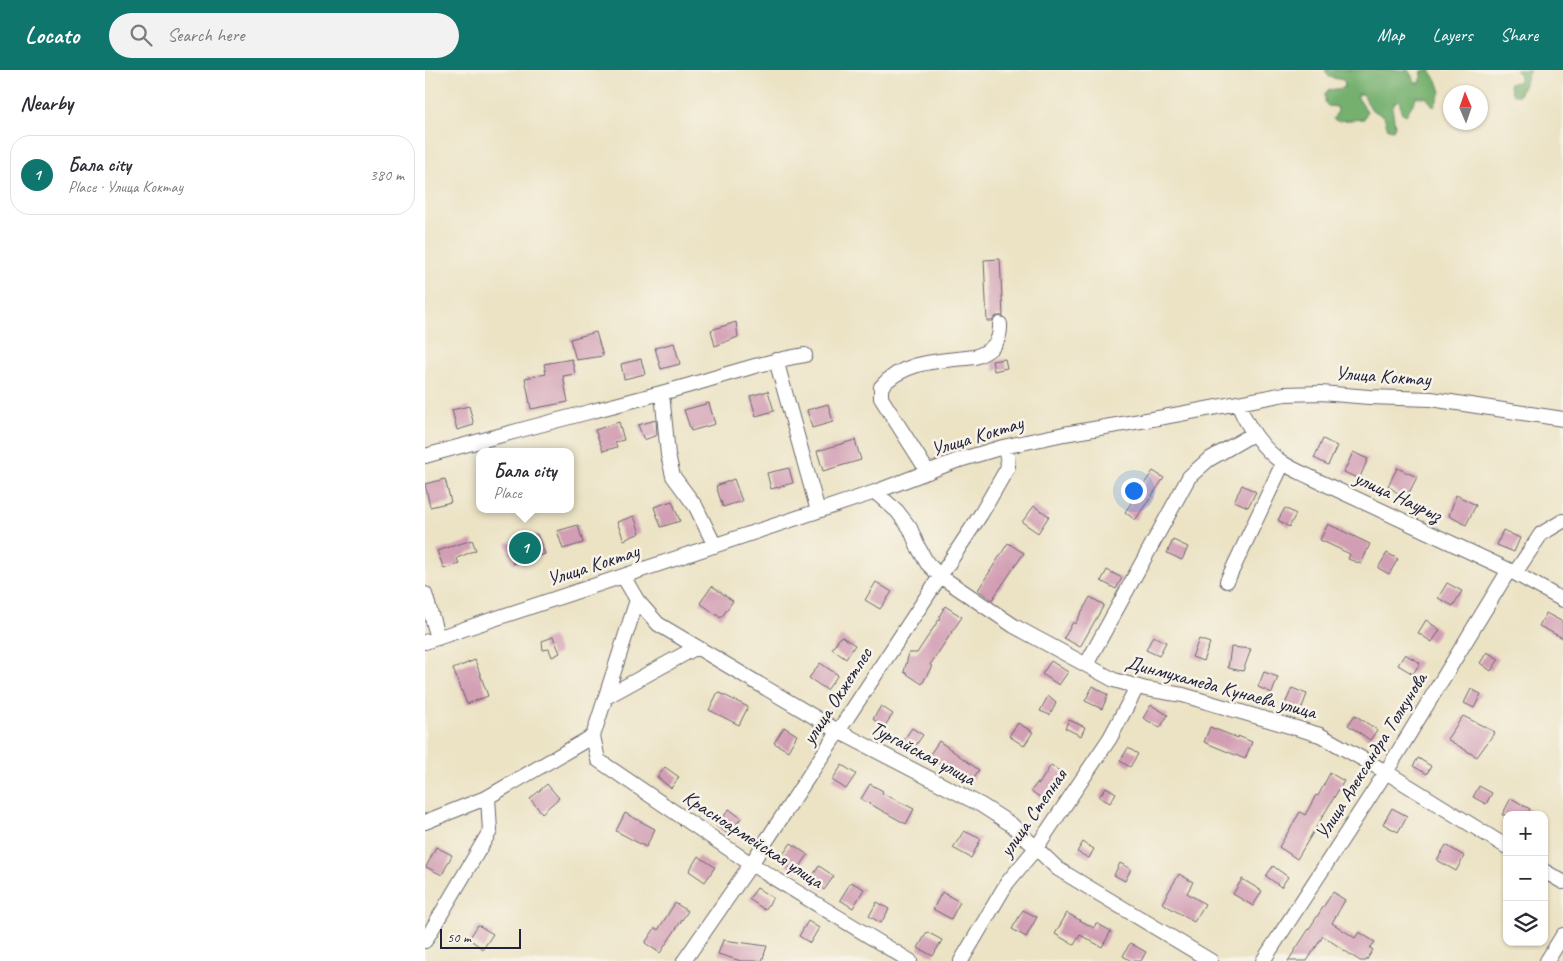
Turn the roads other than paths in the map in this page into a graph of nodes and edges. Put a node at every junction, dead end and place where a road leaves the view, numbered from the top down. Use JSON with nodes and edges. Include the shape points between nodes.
{"nodes":[{"id":1,"x":1000,"y":324,"type":"dead end"},
{"id":2,"x":805,"y":355,"type":"dead end"},
{"id":3,"x":776,"y":360,"type":"junction"},
{"id":4,"x":662,"y":393,"type":"junction"},
{"id":5,"x":1239,"y":403,"type":"junction"},
{"id":6,"x":1563,"y":419,"type":"edge"},
{"id":7,"x":1253,"y":434,"type":"junction"},
{"id":8,"x":1003,"y":447,"type":"junction"},
{"id":9,"x":425,"y":456,"type":"edge"},
{"id":10,"x":1283,"y":463,"type":"junction"},
{"id":11,"x":928,"y":472,"type":"junction"},
{"id":12,"x":875,"y":492,"type":"junction"},
{"id":13,"x":818,"y":511,"type":"junction"},
{"id":14,"x":1563,"y":521,"type":"edge"},
{"id":15,"x":715,"y":546,"type":"junction"},
{"id":16,"x":1512,"y":572,"type":"junction"},
{"id":17,"x":623,"y":576,"type":"junction"},
{"id":18,"x":940,"y":576,"type":"junction"},
{"id":19,"x":1227,"y":581,"type":"dead end"},
{"id":20,"x":425,"y":594,"type":"edge"},
{"id":21,"x":637,"y":600,"type":"junction"},
{"id":22,"x":1563,"y":600,"type":"edge"},
{"id":23,"x":431,"y":640,"type":"edge"},
{"id":24,"x":697,"y":647,"type":"junction"},
{"id":25,"x":1086,"y":665,"type":"junction"},
{"id":26,"x":1137,"y":687,"type":"junction"},
{"id":27,"x":606,"y":697,"type":"junction"},
{"id":28,"x":838,"y":731,"type":"junction"},
{"id":29,"x":593,"y":736,"type":"junction"},
{"id":30,"x":1386,"y":772,"type":"junction"},
{"id":31,"x":488,"y":797,"type":"junction"},
{"id":32,"x":425,"y":822,"type":"edge"},
{"id":33,"x":1503,"y":845,"type":"edge"},
{"id":34,"x":1036,"y":848,"type":"junction"},
{"id":35,"x":751,"y":864,"type":"junction"},
{"id":36,"x":1548,"y":873,"type":"edge"},
{"id":37,"x":1563,"y":882,"type":"edge"},
{"id":38,"x":1563,"y":935,"type":"edge"},
{"id":39,"x":425,"y":941,"type":"edge"},
{"id":40,"x":684,"y":961,"type":"edge"},
{"id":41,"x":911,"y":961,"type":"edge"},
{"id":42,"x":961,"y":961,"type":"edge"},
{"id":43,"x":1211,"y":961,"type":"edge"},
{"id":44,"x":1263,"y":961,"type":"edge"},
{"id":45,"x":1547,"y":961,"type":"edge"}],
"edges":[{"from":1,"to":11,"type":"street","via":[[998,341],[983,354],[911,366],[881,387],[881,398]]},
{"from":2,"to":3,"type":"street"},
{"from":3,"to":4,"type":"street"},
{"from":3,"to":13,"type":"street"},
{"from":4,"to":9,"type":"street"},
{"from":4,"to":15,"type":"street","via":[[673,476],[696,507]]},
{"from":5,"to":6,"type":"street","name":"Улица Коктау","via":[[1285,394],[1321,393],[1431,399]]},
{"from":5,"to":7,"type":"street","name":"улица Наурыз"},
{"from":5,"to":8,"type":"street","name":"Улица Коктау"},
{"from":7,"to":10,"type":"street","name":"улица Наурыз"},
{"from":7,"to":25,"type":"street","via":[[1208,460],[1189,477]]},
{"from":8,"to":11,"type":"street","name":"Улица Коктау"},
{"from":8,"to":18,"type":"street","name":"улица Окжетпес","via":[[1007,467],[1002,479]]},
{"from":10,"to":16,"type":"street","name":"улица Наурыз"},
{"from":10,"to":19,"type":"street"},
{"from":11,"to":12,"type":"street","name":"Улица Коктау"},
{"from":12,"to":13,"type":"street","name":"Улица Коктау"},
{"from":12,"to":18,"type":"street","name":"Динмухамеда Кунаева улица","via":[[897,511],[910,528],[927,564]]},
{"from":13,"to":15,"type":"street","name":"Улица Коктау"},
{"from":14,"to":16,"type":"street","name":"Улица Александра Толкунова","via":[[1541,534]]},
{"from":15,"to":17,"type":"street","name":"Улица Коктау"},
{"from":16,"to":22,"type":"street","name":"улица Наурыз"},
{"from":16,"to":30,"type":"street","name":"Улица Александра Толкунова"},
{"from":17,"to":21,"type":"street","name":"Тургайская улица"},
{"from":17,"to":23,"type":"street","name":"Улица Коктау"},
{"from":18,"to":25,"type":"street","name":"Динмухамеда Кунаева улица","via":[[1014,626]]},
{"from":18,"to":28,"type":"street","name":"улица Окжетпес"},
{"from":20,"to":23,"type":"street"},
{"from":21,"to":24,"type":"street","name":"Тургайская улица","via":[[658,624]]},
{"from":21,"to":27,"type":"street"},
{"from":24,"to":27,"type":"street"},
{"from":24,"to":28,"type":"street","name":"Тургайская улица"},
{"from":25,"to":26,"type":"street","name":"Динмухамеда Кунаева улица","via":[[1114,680]]},
{"from":26,"to":30,"type":"street","name":"Динмухамеда Кунаева улица","via":[[1183,695],[1320,735]]},
{"from":26,"to":34,"type":"street","name":"улица Степная","via":[[1109,738]]},
{"from":27,"to":29,"type":"street"},
{"from":28,"to":34,"type":"street","name":"Тургайская улица","via":[[981,806],[1012,825]]},
{"from":28,"to":35,"type":"street","name":"улица Окжетпес"},
{"from":29,"to":31,"type":"street"},
{"from":29,"to":35,"type":"street","name":"Красноармейская улица","via":[[598,760]]},
{"from":30,"to":33,"type":"street","name":"Динмухамеда Кунаева улица"},
{"from":30,"to":44,"type":"street","name":"Улица Александра Толкунова"},
{"from":31,"to":32,"type":"street"},
{"from":31,"to":39,"type":"street","via":[[490,831]]},
{"from":34,"to":42,"type":"street","name":"улица Степная","via":[[1007,883]]},
{"from":34,"to":43,"type":"street","name":"Тургайская улица","via":[[1058,869]]},
{"from":35,"to":40,"type":"street","name":"улица Окжетпес"},
{"from":35,"to":41,"type":"street","name":"Красноармейская улица"},
{"from":36,"to":37,"type":"street"},
{"from":38,"to":45,"type":"street"}]}
